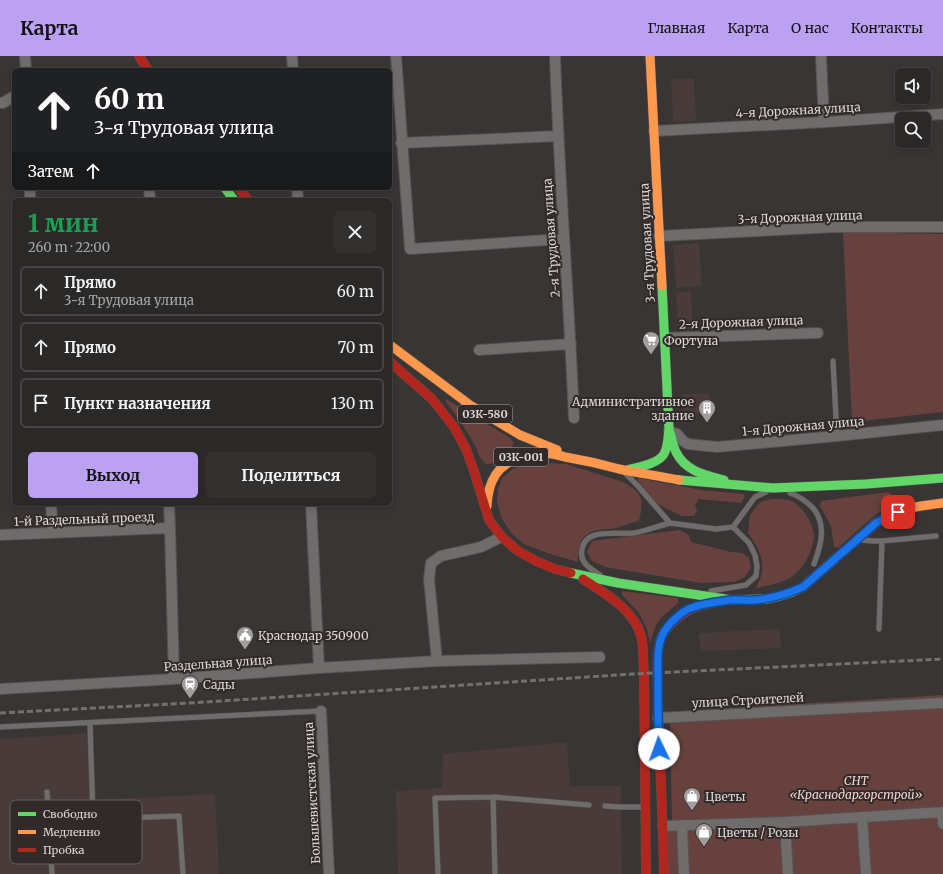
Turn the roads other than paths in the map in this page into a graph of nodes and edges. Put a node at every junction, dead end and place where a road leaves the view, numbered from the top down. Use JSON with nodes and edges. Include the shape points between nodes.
{"nodes":[{"id":1,"x":25,"y":56,"type":"edge"},
{"id":2,"x":138,"y":56,"type":"edge"},
{"id":3,"x":292,"y":56,"type":"edge"},
{"id":4,"x":396,"y":56,"type":"edge"},
{"id":5,"x":555,"y":56,"type":"edge"},
{"id":6,"x":650,"y":56,"type":"edge"},
{"id":7,"x":821,"y":56,"type":"edge"},
{"id":8,"x":26,"y":68,"type":"edge"},
{"id":9,"x":147,"y":68,"type":"edge"},
{"id":10,"x":293,"y":68,"type":"edge"},
{"id":11,"x":12,"y":97,"type":"edge"},
{"id":12,"x":0,"y":103,"type":"edge"},
{"id":13,"x":943,"y":114,"type":"edge"},
{"id":14,"x":824,"y":122,"type":"junction"},
{"id":15,"x":654,"y":130,"type":"junction"},
{"id":16,"x":558,"y":136,"type":"junction"},
{"id":17,"x":401,"y":143,"type":"junction"},
{"id":18,"x":943,"y":227,"type":"edge"},
{"id":19,"x":659,"y":236,"type":"junction"},
{"id":20,"x":564,"y":239,"type":"junction"},
{"id":21,"x":818,"y":332,"type":"dead end"},
{"id":22,"x":664,"y":338,"type":"junction"},
{"id":23,"x":571,"y":344,"type":"junction"},
{"id":24,"x":392,"y":346,"type":"edge"},
{"id":25,"x":479,"y":350,"type":"dead end"},
{"id":26,"x":833,"y":361,"type":"dead end"},
{"id":27,"x":392,"y":364,"type":"edge"},
{"id":28,"x":574,"y":418,"type":"dead end"},
{"id":29,"x":943,"y":425,"type":"edge"},
{"id":30,"x":669,"y":430,"type":"junction"},
{"id":31,"x":837,"y":436,"type":"junction"},
{"id":32,"x":592,"y":462,"type":"junction"},
{"id":33,"x":623,"y":470,"type":"junction"},
{"id":34,"x":943,"y":478,"type":"edge"},
{"id":35,"x":744,"y":486,"type":"junction"},
{"id":36,"x":773,"y":488,"type":"junction"},
{"id":37,"x":943,"y":503,"type":"edge"},
{"id":38,"x":51,"y":506,"type":"edge"},
{"id":39,"x":168,"y":506,"type":"edge"},
{"id":40,"x":311,"y":506,"type":"edge"},
{"id":41,"x":487,"y":513,"type":"junction"},
{"id":42,"x":670,"y":523,"type":"junction"},
{"id":43,"x":733,"y":527,"type":"junction"},
{"id":44,"x":170,"y":528,"type":"junction"},
{"id":45,"x":53,"y":533,"type":"junction"},
{"id":46,"x":0,"y":535,"type":"edge"},
{"id":47,"x":936,"y":536,"type":"dead end"},
{"id":48,"x":501,"y":537,"type":"junction"},
{"id":49,"x":857,"y":540,"type":"junction"},
{"id":50,"x":882,"y":541,"type":"junction"},
{"id":51,"x":814,"y":564,"type":"dead end"},
{"id":52,"x":579,"y":576,"type":"junction"},
{"id":53,"x":610,"y":582,"type":"junction"},
{"id":54,"x":695,"y":594,"type":"junction"},
{"id":55,"x":732,"y":600,"type":"junction"},
{"id":56,"x":878,"y":629,"type":"dead end"},
{"id":57,"x":600,"y":657,"type":"dead end"},
{"id":58,"x":437,"y":661,"type":"junction"},
{"id":59,"x":319,"y":668,"type":"junction"},
{"id":60,"x":174,"y":679,"type":"junction"},
{"id":61,"x":0,"y":689,"type":"edge"},
{"id":62,"x":943,"y":703,"type":"edge"},
{"id":63,"x":321,"y":711,"type":"joint"},
{"id":64,"x":658,"y":718,"type":"junction"},
{"id":65,"x":90,"y":723,"type":"junction"},
{"id":66,"x":0,"y":727,"type":"edge"},
{"id":67,"x":47,"y":792,"type":"dead end"},
{"id":68,"x":493,"y":797,"type":"junction"},
{"id":69,"x":47,"y":800,"type":"edge"},
{"id":70,"x":92,"y":800,"type":"edge"},
{"id":71,"x":589,"y":805,"type":"dead end"},
{"id":72,"x":604,"y":806,"type":"dead end"},
{"id":73,"x":645,"y":806,"type":"junction"},
{"id":74,"x":943,"y":812,"type":"edge"},
{"id":75,"x":142,"y":817,"type":"edge"},
{"id":76,"x":862,"y":817,"type":"junction"},
{"id":77,"x":785,"y":822,"type":"junction"},
{"id":78,"x":943,"y":824,"type":"edge"},
{"id":79,"x":673,"y":826,"type":"junction"},
{"id":80,"x":51,"y":864,"type":"edge"},
{"id":81,"x":52,"y":874,"type":"edge"},
{"id":82,"x":183,"y":874,"type":"edge"},
{"id":83,"x":329,"y":874,"type":"edge"},
{"id":84,"x":438,"y":874,"type":"edge"},
{"id":85,"x":495,"y":874,"type":"edge"},
{"id":86,"x":646,"y":874,"type":"edge"},
{"id":87,"x":664,"y":874,"type":"edge"},
{"id":88,"x":684,"y":874,"type":"edge"},
{"id":89,"x":788,"y":874,"type":"edge"},
{"id":90,"x":866,"y":874,"type":"edge"}],
"edges":[{"from":1,"to":8,"type":"street"},
{"from":2,"to":9,"type":"main road"},
{"from":3,"to":10,"type":"street"},
{"from":4,"to":17,"type":"street"},
{"from":5,"to":16,"type":"street","name":"2-я Трудовая улица"},
{"from":6,"to":15,"type":"main road","name":"3-я Трудовая улица"},
{"from":7,"to":14,"type":"street"},
{"from":11,"to":12,"type":"street"},
{"from":13,"to":14,"type":"street","name":"4-я Дорожная улица"},
{"from":14,"to":15,"type":"street","name":"4-я Дорожная улица"},
{"from":15,"to":19,"type":"main road","name":"3-я Трудовая улица"},
{"from":16,"to":17,"type":"street"},
{"from":16,"to":20,"type":"street","name":"2-я Трудовая улица"},
{"from":17,"to":20,"type":"street","via":[[410,249]]},
{"from":18,"to":19,"type":"street","name":"3-я Дорожная улица","via":[[835,227]]},
{"from":19,"to":22,"type":"main road","name":"3-я Трудовая улица"},
{"from":20,"to":23,"type":"street","name":"2-я Трудовая улица"},
{"from":21,"to":22,"type":"street","name":"2-я Дорожная улица"},
{"from":22,"to":30,"type":"main road","name":"3-я Трудовая улица"},
{"from":23,"to":25,"type":"street"},
{"from":23,"to":28,"type":"street","name":"2-я Трудовая улица"},
{"from":24,"to":32,"type":"main road","number":"03К-580","via":[[470,405],[520,435]]},
{"from":26,"to":31,"type":"lane"},
{"from":27,"to":41,"type":"main road","number":"03К-580","via":[[432,399],[454,427],[466,450]]},
{"from":29,"to":31,"type":"street","name":"1-я Дорожная улица"},
{"from":30,"to":31,"type":"street","name":"1-я Дорожная улица","via":[[688,444],[717,447]]},
{"from":30,"to":33,"type":"main road","via":[[664,455],[656,461]]},
{"from":30,"to":35,"type":"main road","number":"03К-001","via":[[676,451],[684,464],[695,472]]},
{"from":32,"to":33,"type":"main road","number":"03К-001"},
{"from":32,"to":41,"type":"main road","number":"03К-001","via":[[546,453],[527,455],[514,460],[494,475],[490,483]]},
{"from":33,"to":35,"type":"main road","number":"03К-001","via":[[683,481]]},
{"from":33,"to":42,"type":"lane"},
{"from":34,"to":36,"type":"main road","number":"03К-001"},
{"from":35,"to":36,"type":"main road","number":"03К-001"},
{"from":36,"to":43,"type":"lane","via":[[755,497]]},
{"from":36,"to":51,"type":"lane","via":[[797,495],[816,512],[822,534],[821,546]]},
{"from":37,"to":49,"type":"main road","via":[[898,512],[876,523]]},
{"from":38,"to":45,"type":"street"},
{"from":39,"to":44,"type":"street"},
{"from":40,"to":59,"type":"street"},
{"from":41,"to":48,"type":"main road"},
{"from":42,"to":43,"type":"lane","via":[[716,529]]},
{"from":42,"to":53,"type":"lane","via":[[635,533],[599,534],[588,538],[582,547],[584,563]]},
{"from":43,"to":54,"type":"lane","via":[[749,543],[755,555],[756,576],[746,585]]},
{"from":44,"to":45,"type":"street","name":"1-й Раздельный проезд"},
{"from":44,"to":60,"type":"street"},
{"from":45,"to":46,"type":"street","name":"1-й Раздельный проезд"},
{"from":47,"to":50,"type":"lane"},
{"from":48,"to":52,"type":"main road","via":[[530,559]]},
{"from":48,"to":58,"type":"street","via":[[481,547],[441,556],[431,563],[429,579]]},
{"from":49,"to":50,"type":"lane"},
{"from":49,"to":55,"type":"main road","via":[[803,587],[776,597]]},
{"from":50,"to":56,"type":"lane"},
{"from":52,"to":53,"type":"main road"},
{"from":52,"to":73,"type":"main road","via":[[612,598],[630,616],[639,630],[643,652]]},
{"from":53,"to":54,"type":"main road"},
{"from":54,"to":55,"type":"main road"},
{"from":55,"to":64,"type":"main road","via":[[698,605],[684,611],[663,634],[658,656]]},
{"from":57,"to":58,"type":"street","name":"Раздельная улица"},
{"from":58,"to":59,"type":"street","name":"Раздельная улица"},
{"from":59,"to":60,"type":"street","name":"Раздельная улица"},
{"from":60,"to":61,"type":"street","name":"Раздельная улица"},
{"from":62,"to":64,"type":"street","name":"улица Строителей"},
{"from":63,"to":65,"type":"lane"},
{"from":63,"to":83,"type":"street","name":"Большевистская улица"},
{"from":64,"to":79,"type":"main road"},
{"from":65,"to":66,"type":"lane"},
{"from":65,"to":70,"type":"lane"},
{"from":67,"to":69,"type":"lane"},
{"from":68,"to":71,"type":"lane"},
{"from":68,"to":84,"type":"lane","via":[[435,798]]},
{"from":68,"to":85,"type":"lane"},
{"from":72,"to":73,"type":"lane"},
{"from":73,"to":86,"type":"main road"},
{"from":74,"to":76,"type":"street"},
{"from":74,"to":78,"type":"street"},
{"from":75,"to":82,"type":"lane","via":[[179,816]]},
{"from":76,"to":77,"type":"street"},
{"from":76,"to":90,"type":"street"},
{"from":77,"to":79,"type":"street"},
{"from":77,"to":89,"type":"street"},
{"from":79,"to":87,"type":"main road"},
{"from":79,"to":88,"type":"street"},
{"from":80,"to":81,"type":"lane"}]}
